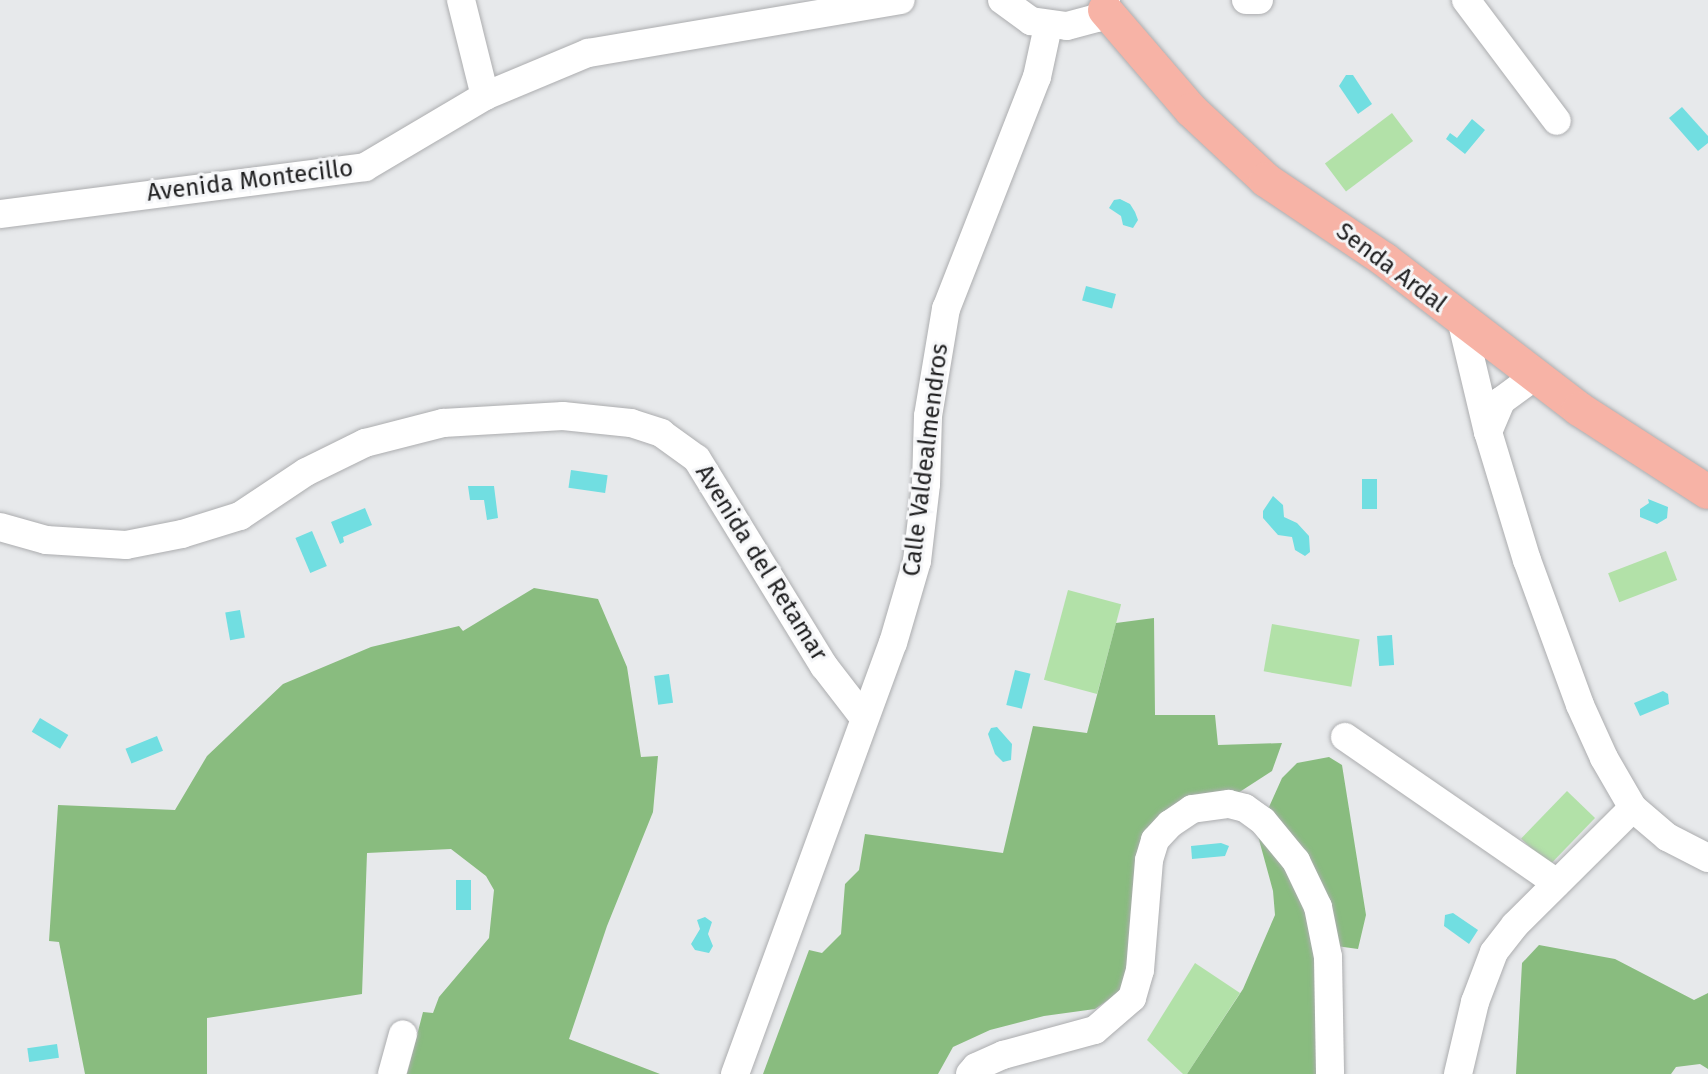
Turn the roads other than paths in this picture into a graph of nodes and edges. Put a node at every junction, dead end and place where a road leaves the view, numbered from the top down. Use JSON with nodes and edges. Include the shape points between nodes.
{"nodes":[{"id":1,"x":461,"y":0,"type":"edge"},
{"id":2,"x":901,"y":0,"type":"edge"},
{"id":3,"x":1002,"y":0,"type":"edge"},
{"id":4,"x":1246,"y":0,"type":"edge"},
{"id":5,"x":1259,"y":0,"type":"edge"},
{"id":6,"x":1466,"y":0,"type":"edge"},
{"id":7,"x":1105,"y":5,"type":"edge"},
{"id":8,"x":1048,"y":26,"type":"junction"},
{"id":9,"x":485,"y":96,"type":"junction"},
{"id":10,"x":1557,"y":121,"type":"dead end"},
{"id":11,"x":0,"y":214,"type":"edge"},
{"id":12,"x":1462,"y":323,"type":"junction"},
{"id":13,"x":1535,"y":376,"type":"junction"},
{"id":14,"x":1488,"y":432,"type":"junction"},
{"id":15,"x":1708,"y":492,"type":"edge"},
{"id":16,"x":0,"y":527,"type":"edge"},
{"id":17,"x":864,"y":718,"type":"junction"},
{"id":18,"x":1345,"y":737,"type":"dead end"},
{"id":19,"x":1633,"y":808,"type":"junction"},
{"id":20,"x":1708,"y":858,"type":"edge"},
{"id":21,"x":1557,"y":883,"type":"junction"},
{"id":22,"x":403,"y":1034,"type":"dead end"},
{"id":23,"x":392,"y":1074,"type":"edge"},
{"id":24,"x":735,"y":1074,"type":"edge"},
{"id":25,"x":970,"y":1074,"type":"edge"},
{"id":26,"x":1330,"y":1074,"type":"edge"},
{"id":27,"x":1458,"y":1074,"type":"edge"}],
"edges":[{"from":1,"to":9,"type":"street"},
{"from":2,"to":9,"type":"street","name":"Avenida Montecillo","via":[[588,53]]},
{"from":3,"to":8,"type":"street","via":[[1031,21]]},
{"from":4,"to":5,"type":"street"},
{"from":6,"to":10,"type":"street"},
{"from":7,"to":8,"type":"street","via":[[1084,22]]},
{"from":7,"to":12,"type":"main road","name":"Senda Ardal","via":[[1224,145],[1266,180],[1385,260]]},
{"from":8,"to":17,"type":"street","name":"Calle Valdealmendros","via":[[1037,77],[946,309],[928,416],[917,561]]},
{"from":9,"to":11,"type":"street","name":"Avenida Montecillo","via":[[365,167]]},
{"from":12,"to":13,"type":"main road","name":"Senda Ardal"},
{"from":12,"to":14,"type":"street"},
{"from":13,"to":14,"type":"street","via":[[1501,401]]},
{"from":13,"to":15,"type":"main road","name":"Senda Ardal"},
{"from":14,"to":19,"type":"street","via":[[1580,705]]},
{"from":16,"to":17,"type":"street","name":"Avenida del Retamar","via":[[46,540],[126,545],[240,516],[306,472],[365,443],[443,423],[563,416],[631,423],[661,433],[697,459],[824,666]]},
{"from":17,"to":24,"type":"street","name":"Calle Valdealmendros"},
{"from":18,"to":21,"type":"street"},
{"from":19,"to":20,"type":"street","via":[[1667,837]]},
{"from":19,"to":21,"type":"street"},
{"from":21,"to":27,"type":"street","via":[[1494,952],[1475,1002]]},
{"from":22,"to":23,"type":"street"},
{"from":25,"to":26,"type":"street","via":[[1003,1055],[1095,1030],[1132,998],[1155,840],[1192,809],[1229,804],[1263,821],[1296,861],[1318,907],[1328,957]]}]}
